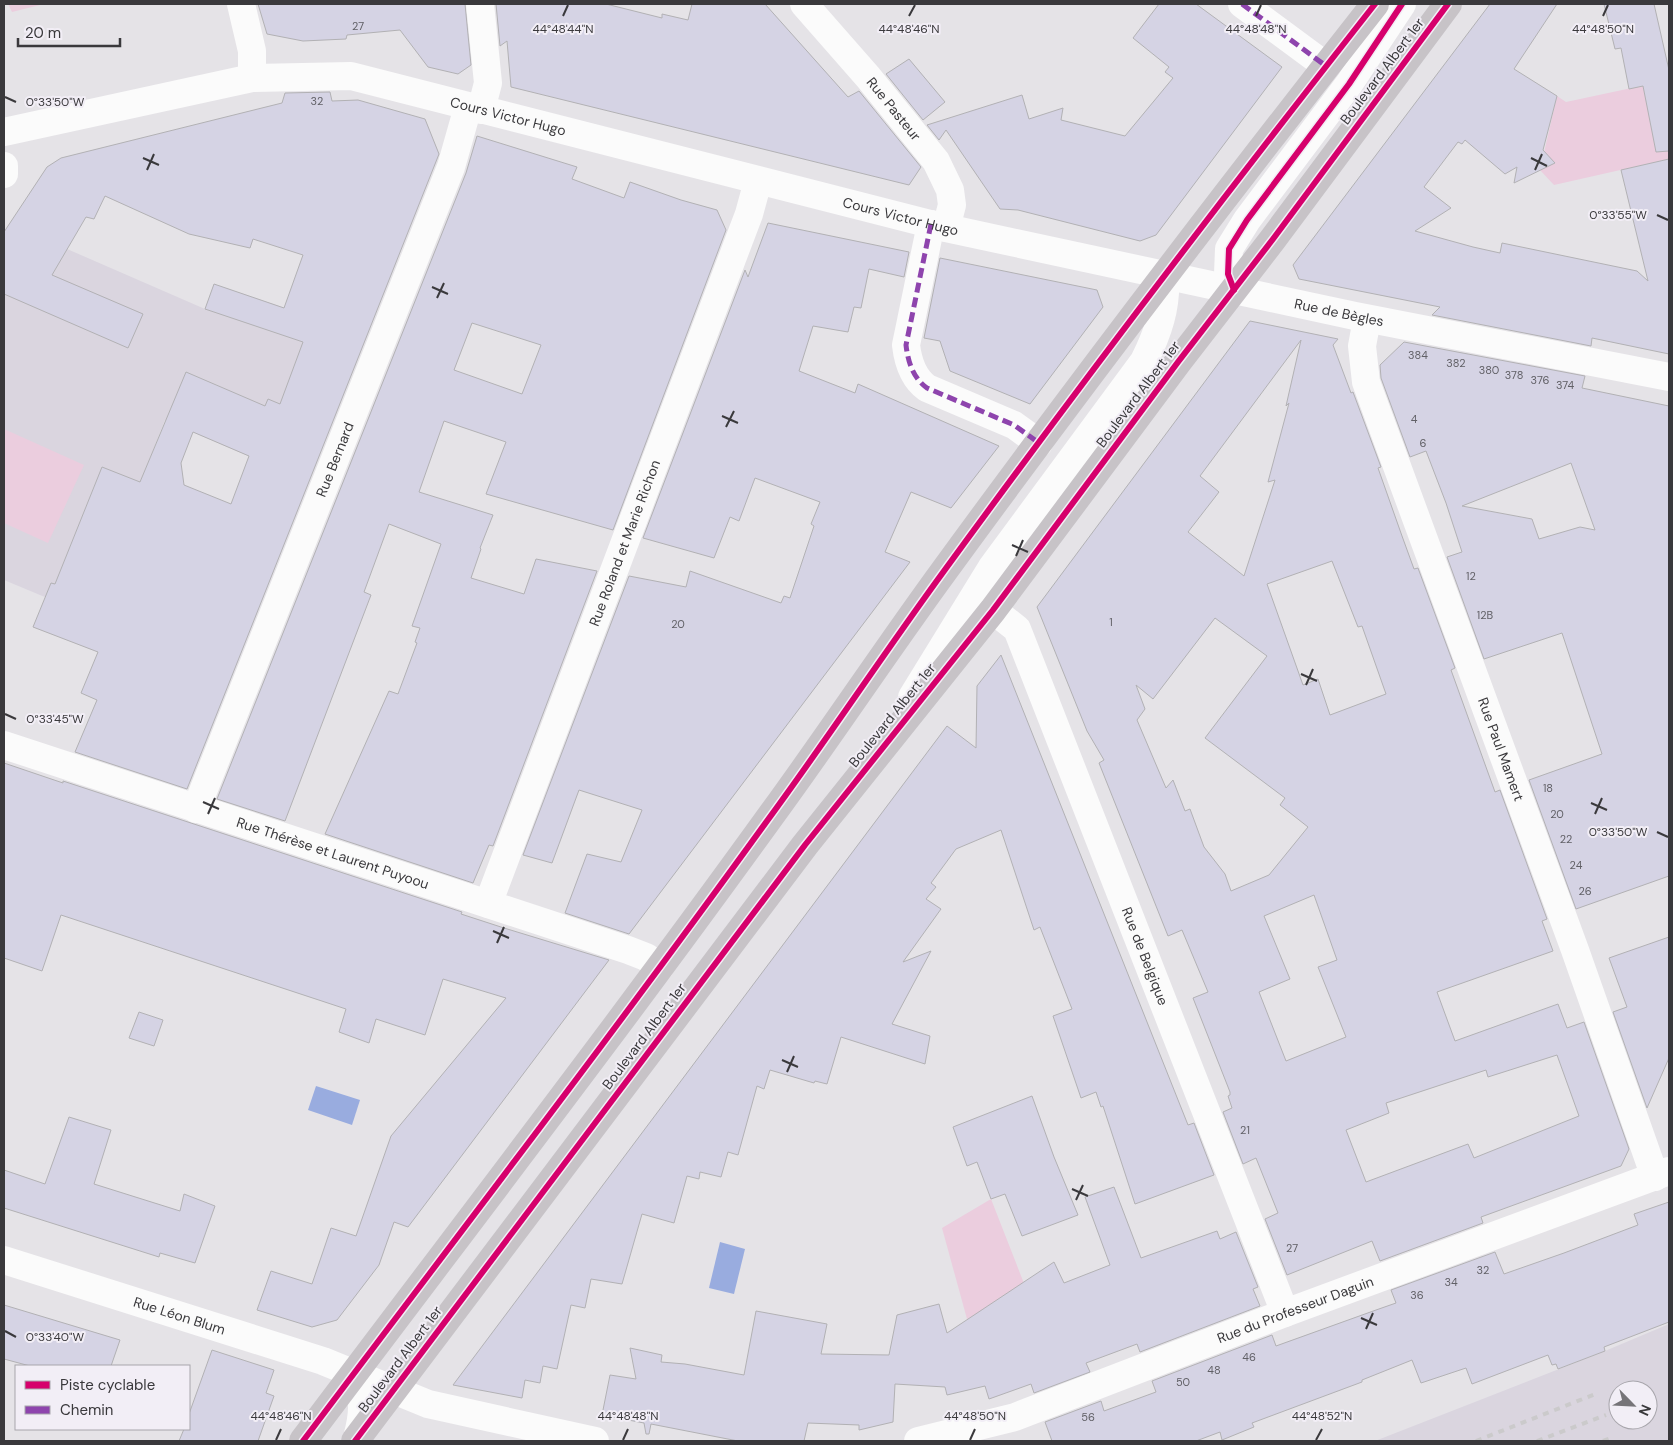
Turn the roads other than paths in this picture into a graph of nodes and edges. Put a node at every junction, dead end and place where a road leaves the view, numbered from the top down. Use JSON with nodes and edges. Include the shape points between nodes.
{"nodes":[{"id":1,"x":241,"y":4,"type":"edge"},
{"id":2,"x":480,"y":4,"type":"edge"},
{"id":3,"x":804,"y":4,"type":"edge"},
{"id":4,"x":1242,"y":4,"type":"edge"},
{"id":5,"x":1374,"y":4,"type":"edge"},
{"id":6,"x":1402,"y":4,"type":"edge"},
{"id":7,"x":1448,"y":4,"type":"edge"},
{"id":8,"x":1326,"y":66,"type":"junction"},
{"id":9,"x":252,"y":78,"type":"junction"},
{"id":10,"x":474,"y":108,"type":"junction"},
{"id":11,"x":4,"y":132,"type":"edge"},
{"id":12,"x":4,"y":166,"type":"edge"},
{"id":13,"x":4,"y":174,"type":"edge"},
{"id":14,"x":758,"y":181,"type":"junction"},
{"id":15,"x":938,"y":226,"type":"junction"},
{"id":16,"x":1009,"y":242,"type":"joint"},
{"id":17,"x":1165,"y":276,"type":"junction"},
{"id":18,"x":1234,"y":290,"type":"junction"},
{"id":19,"x":1367,"y":318,"type":"junction"},
{"id":20,"x":1669,"y":378,"type":"edge"},
{"id":21,"x":1039,"y":443,"type":"junction"},
{"id":22,"x":993,"y":610,"type":"junction"},
{"id":23,"x":4,"y":745,"type":"edge"},
{"id":24,"x":874,"y":758,"type":"junction"},
{"id":25,"x":196,"y":809,"type":"junction"},
{"id":26,"x":488,"y":904,"type":"junction"},
{"id":27,"x":660,"y":967,"type":"junction"},
{"id":28,"x":1662,"y":1174,"type":"edge"},
{"id":29,"x":4,"y":1260,"type":"edge"},
{"id":30,"x":1285,"y":1313,"type":"junction"},
{"id":31,"x":354,"y":1373,"type":"junction"},
{"id":32,"x":394,"y":1390,"type":"junction"},
{"id":33,"x":356,"y":1439,"type":"edge"},
{"id":34,"x":303,"y":1441,"type":"edge"},
{"id":35,"x":595,"y":1441,"type":"edge"},
{"id":36,"x":918,"y":1441,"type":"edge"}],
"edges":[{"from":1,"to":9,"type":"street","via":[[252,51]]},
{"from":2,"to":10,"type":"street","name":"Rue Bernard","via":[[488,83]]},
{"from":3,"to":15,"type":"street","name":"Rue Pasteur","via":[[936,161],[950,190],[952,205]]},
{"from":4,"to":8,"type":"street"},
{"from":5,"to":8,"type":"main road","name":"Boulevard Albert 1er"},
{"from":6,"to":18,"type":"street","via":[[1349,84],[1229,249],[1228,274]]},
{"from":7,"to":18,"type":"main road","name":"Boulevard Albert 1er"},
{"from":8,"to":17,"type":"main road","name":"Boulevard Albert 1er"},
{"from":9,"to":10,"type":"street","name":"Cours Victor Hugo","via":[[351,76]]},
{"from":9,"to":11,"type":"street","name":"Cours Victor Hugo"},
{"from":10,"to":14,"type":"street","name":"Cours Victor Hugo"},
{"from":10,"to":25,"type":"street","name":"Rue Bernard"},
{"from":12,"to":13,"type":"street"},
{"from":14,"to":15,"type":"street","name":"Cours Victor Hugo"},
{"from":14,"to":26,"type":"street","name":"Rue Roland et Marie Richon","via":[[749,214]]},
{"from":15,"to":16,"type":"street","name":"Cours Victor Hugo"},
{"from":15,"to":21,"type":"street","name":"Rue Pasteur","via":[[906,345],[913,371],[927,388],[1014,425]]},
{"from":16,"to":17,"type":"street","name":"Rue de Bègles"},
{"from":17,"to":18,"type":"street","name":"Rue de Bègles"},
{"from":17,"to":21,"type":"main road","name":"Boulevard Albert 1er"},
{"from":17,"to":24,"type":"street","via":[[1164,309],[1159,330],[1144,361],[992,567]]},
{"from":18,"to":19,"type":"street","name":"Rue de Bègles"},
{"from":18,"to":22,"type":"main road","name":"Boulevard Albert 1er"},
{"from":19,"to":20,"type":"street","name":"Rue de Bègles"},
{"from":19,"to":28,"type":"street","name":"Rue Paul Mamert","via":[[1362,346],[1366,382],[1572,941]]},
{"from":21,"to":27,"type":"main road","name":"Boulevard Albert 1er"},
{"from":22,"to":24,"type":"main road","name":"Boulevard Albert 1er"},
{"from":22,"to":30,"type":"street","name":"Rue de Belgique","via":[[1017,629]]},
{"from":23,"to":25,"type":"street","name":"Rue Thérèse et Laurent Puyoou"},
{"from":24,"to":32,"type":"main road","name":"Boulevard Albert 1er","via":[[693,992]]},
{"from":25,"to":26,"type":"street","name":"Rue Thérèse et Laurent Puyoou"},
{"from":26,"to":27,"type":"street","name":"Rue Thérèse et Laurent Puyoou","via":[[628,950]]},
{"from":27,"to":31,"type":"main road","name":"Boulevard Albert 1er"},
{"from":28,"to":30,"type":"street","name":"Rue du Professeur Daguin"},
{"from":29,"to":31,"type":"street","name":"Rue Léon Blum","via":[[242,1334]]},
{"from":30,"to":36,"type":"street","name":"Rue du Professeur Daguin","via":[[1015,1417]]},
{"from":31,"to":32,"type":"street","name":"Boulevard Albert 1er"},
{"from":31,"to":33,"type":"street","via":[[363,1416]]},
{"from":31,"to":34,"type":"main road","name":"Boulevard Albert 1er"},
{"from":32,"to":33,"type":"main road","name":"Boulevard Albert 1er"},
{"from":32,"to":35,"type":"street","via":[[428,1404]]}]}
